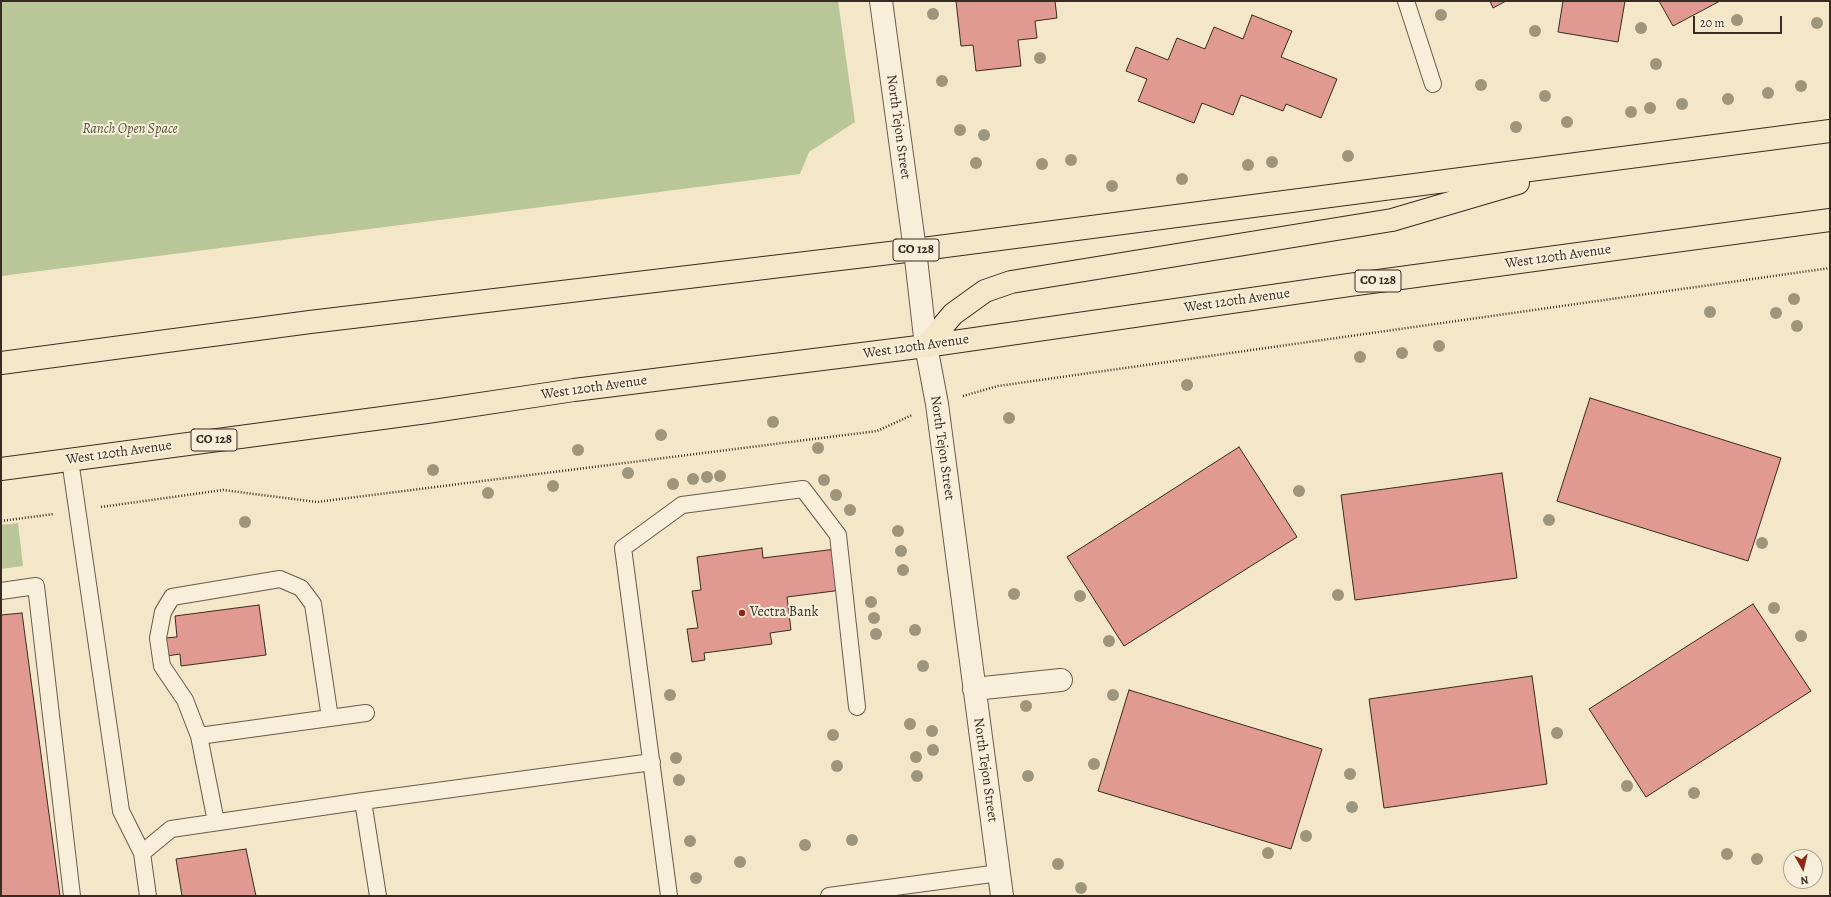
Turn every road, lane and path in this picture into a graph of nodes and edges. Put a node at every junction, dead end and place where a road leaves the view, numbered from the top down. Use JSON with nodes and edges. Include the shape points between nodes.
{"nodes":[{"id":1,"x":881,"y":1,"type":"edge"},
{"id":2,"x":1406,"y":1,"type":"edge"},
{"id":3,"x":1433,"y":84,"type":"dead end"},
{"id":4,"x":1830,"y":131,"type":"edge"},
{"id":5,"x":1582,"y":164,"type":"junction"},
{"id":6,"x":1830,"y":220,"type":"edge"},
{"id":7,"x":915,"y":250,"type":"junction"},
{"id":8,"x":926,"y":346,"type":"junction"},
{"id":9,"x":1,"y":363,"type":"edge"},
{"id":10,"x":70,"y":460,"type":"junction"},
{"id":11,"x":1,"y":469,"type":"edge"},
{"id":12,"x":1,"y":591,"type":"edge"},
{"id":13,"x":1061,"y":680,"type":"dead end"},
{"id":14,"x":974,"y":689,"type":"junction"},
{"id":15,"x":857,"y":707,"type":"dead end"},
{"id":16,"x":366,"y":714,"type":"dead end"},
{"id":17,"x":330,"y":718,"type":"junction"},
{"id":18,"x":199,"y":736,"type":"junction"},
{"id":19,"x":652,"y":762,"type":"junction"},
{"id":20,"x":362,"y":801,"type":"junction"},
{"id":21,"x":216,"y":822,"type":"junction"},
{"id":22,"x":142,"y":853,"type":"junction"},
{"id":23,"x":999,"y":873,"type":"junction"},
{"id":24,"x":72,"y":896,"type":"edge"},
{"id":25,"x":148,"y":896,"type":"edge"},
{"id":26,"x":378,"y":896,"type":"edge"},
{"id":27,"x":669,"y":896,"type":"edge"},
{"id":28,"x":829,"y":896,"type":"edge"},
{"id":29,"x":1002,"y":896,"type":"edge"}],
"edges":[{"from":1,"to":7,"type":"street","name":"North Tejon Street"},
{"from":2,"to":3,"type":"lane"},
{"from":4,"to":5,"type":"main road","number":"CO 128"},
{"from":5,"to":7,"type":"main road","number":"CO 128"},
{"from":5,"to":8,"type":"main road","via":[[1392,220],[1011,282],[984,290],[953,314]]},
{"from":6,"to":8,"type":"main road","name":"West 120th Avenue","number":"CO 128","via":[[1349,285]]},
{"from":7,"to":8,"type":"street","name":"North Tejon Street"},
{"from":7,"to":9,"type":"main road","number":"CO 128","via":[[318,321]]},
{"from":8,"to":10,"type":"main road","name":"West 120th Avenue","number":"CO 128","via":[[574,390]]},
{"from":8,"to":14,"type":"street","name":"North Tejon Street","via":[[937,404]]},
{"from":10,"to":11,"type":"main road","name":"West 120th Avenue","number":"CO 128"},
{"from":10,"to":22,"type":"lane","via":[[121,810]]},
{"from":12,"to":24,"type":"lane","via":[[36,586]]},
{"from":13,"to":14,"type":"street"},
{"from":14,"to":23,"type":"street","name":"North Tejon Street"},
{"from":15,"to":19,"type":"lane","via":[[838,534],[803,489],[682,505],[623,548]]},
{"from":16,"to":17,"type":"lane"},
{"from":17,"to":18,"type":"lane"},
{"from":17,"to":18,"type":"lane","via":[[313,604],[301,588],[280,579],[172,596],[163,612],[158,638],[162,666],[185,700]]},
{"from":18,"to":21,"type":"lane"},
{"from":19,"to":20,"type":"lane"},
{"from":19,"to":27,"type":"lane"},
{"from":20,"to":21,"type":"lane"},
{"from":20,"to":26,"type":"lane"},
{"from":21,"to":22,"type":"lane","via":[[170,829]]},
{"from":22,"to":25,"type":"lane"},
{"from":23,"to":28,"type":"lane"},
{"from":23,"to":29,"type":"street","name":"North Tejon Street"}]}
